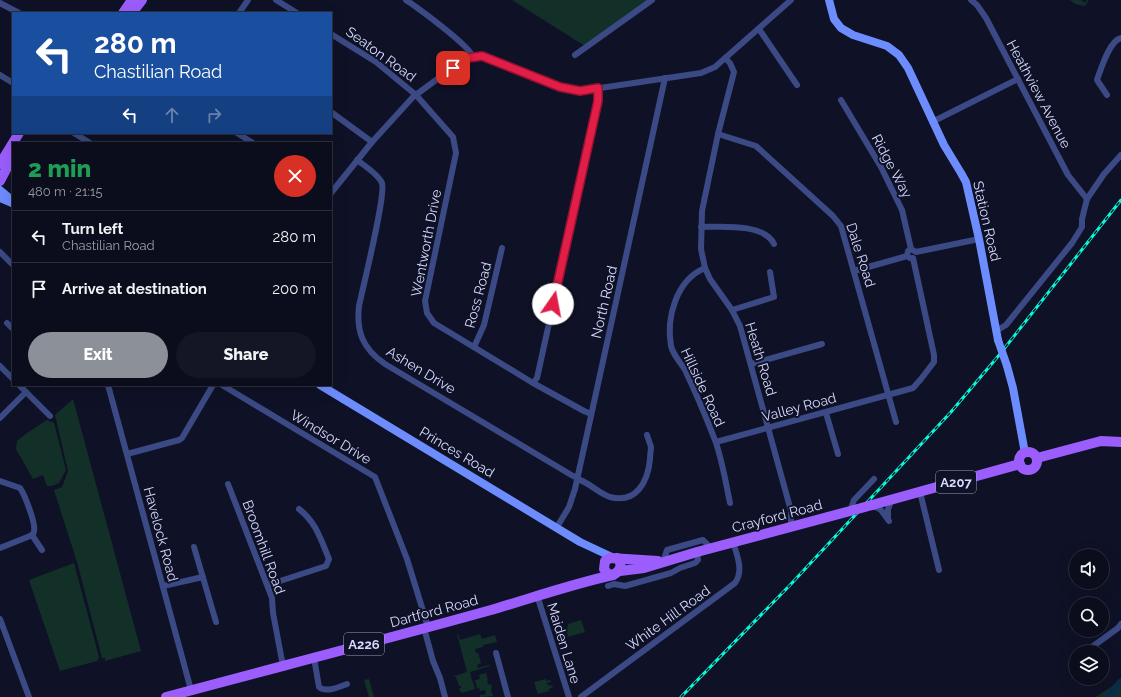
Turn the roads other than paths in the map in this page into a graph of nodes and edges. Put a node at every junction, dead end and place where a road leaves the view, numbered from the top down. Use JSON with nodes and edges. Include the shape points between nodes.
{"nodes":[{"id":1,"x":138,"y":0,"type":"edge"},
{"id":2,"x":248,"y":0,"type":"edge"},
{"id":3,"x":276,"y":0,"type":"edge"},
{"id":4,"x":406,"y":0,"type":"edge"},
{"id":5,"x":652,"y":0,"type":"edge"},
{"id":6,"x":791,"y":0,"type":"edge"},
{"id":7,"x":829,"y":0,"type":"edge"},
{"id":8,"x":971,"y":0,"type":"edge"},
{"id":9,"x":0,"y":3,"type":"edge"},
{"id":10,"x":18,"y":12,"type":"edge"},
{"id":11,"x":124,"y":12,"type":"edge"},
{"id":12,"x":132,"y":12,"type":"edge"},
{"id":13,"x":241,"y":12,"type":"edge"},
{"id":14,"x":295,"y":12,"type":"edge"},
{"id":15,"x":759,"y":29,"type":"junction"},
{"id":16,"x":332,"y":35,"type":"edge"},
{"id":17,"x":1121,"y":38,"type":"edge"},
{"id":18,"x":575,"y":55,"type":"dead end"},
{"id":19,"x":474,"y":57,"type":"junction"},
{"id":20,"x":725,"y":58,"type":"junction"},
{"id":21,"x":0,"y":75,"type":"edge"},
{"id":22,"x":665,"y":78,"type":"junction"},
{"id":23,"x":1089,"y":78,"type":"dead end"},
{"id":24,"x":1018,"y":79,"type":"junction"},
{"id":25,"x":1097,"y":80,"type":"junction"},
{"id":26,"x":12,"y":82,"type":"edge"},
{"id":27,"x":797,"y":85,"type":"dead end"},
{"id":28,"x":598,"y":88,"type":"junction"},
{"id":29,"x":416,"y":95,"type":"junction"},
{"id":30,"x":1108,"y":95,"type":"dead end"},
{"id":31,"x":841,"y":100,"type":"dead end"},
{"id":32,"x":332,"y":113,"type":"edge"},
{"id":33,"x":932,"y":122,"type":"junction"},
{"id":34,"x":76,"y":134,"type":"edge"},
{"id":35,"x":239,"y":134,"type":"edge"},
{"id":36,"x":718,"y":134,"type":"junction"},
{"id":37,"x":88,"y":142,"type":"edge"},
{"id":38,"x":251,"y":142,"type":"edge"},
{"id":39,"x":372,"y":142,"type":"junction"},
{"id":40,"x":12,"y":144,"type":"edge"},
{"id":41,"x":1121,"y":155,"type":"edge"},
{"id":42,"x":12,"y":158,"type":"edge"},
{"id":43,"x":357,"y":160,"type":"junction"},
{"id":44,"x":0,"y":164,"type":"edge"},
{"id":45,"x":0,"y":181,"type":"edge"},
{"id":46,"x":0,"y":190,"type":"edge"},
{"id":47,"x":332,"y":192,"type":"edge"},
{"id":48,"x":0,"y":198,"type":"edge"},
{"id":49,"x":1087,"y":199,"type":"junction"},
{"id":50,"x":12,"y":201,"type":"edge"},
{"id":51,"x":12,"y":202,"type":"edge"},
{"id":52,"x":701,"y":227,"type":"junction"},
{"id":53,"x":979,"y":239,"type":"junction"},
{"id":54,"x":774,"y":244,"type":"dead end"},
{"id":55,"x":502,"y":248,"type":"dead end"},
{"id":56,"x":0,"y":252,"type":"edge"},
{"id":57,"x":912,"y":254,"type":"junction"},
{"id":58,"x":12,"y":264,"type":"edge"},
{"id":59,"x":705,"y":268,"type":"junction"},
{"id":60,"x":854,"y":271,"type":"junction"},
{"id":61,"x":770,"y":272,"type":"dead end"},
{"id":62,"x":732,"y":310,"type":"junction"},
{"id":63,"x":7,"y":323,"type":"dead end"},
{"id":64,"x":12,"y":328,"type":"edge"},
{"id":65,"x":996,"y":331,"type":"junction"},
{"id":66,"x":822,"y":344,"type":"dead end"},
{"id":67,"x":474,"y":347,"type":"junction"},
{"id":68,"x":751,"y":364,"type":"junction"},
{"id":69,"x":0,"y":366,"type":"edge"},
{"id":70,"x":12,"y":378,"type":"edge"},
{"id":71,"x":533,"y":383,"type":"junction"},
{"id":72,"x":20,"y":386,"type":"edge"},
{"id":73,"x":108,"y":386,"type":"edge"},
{"id":74,"x":212,"y":386,"type":"edge"},
{"id":75,"x":224,"y":386,"type":"edge"},
{"id":76,"x":322,"y":386,"type":"edge"},
{"id":77,"x":26,"y":392,"type":"junction"},
{"id":78,"x":889,"y":395,"type":"junction"},
{"id":79,"x":826,"y":413,"type":"junction"},
{"id":80,"x":591,"y":414,"type":"junction"},
{"id":81,"x":50,"y":416,"type":"dead end"},
{"id":82,"x":0,"y":418,"type":"edge"},
{"id":83,"x":896,"y":422,"type":"dead end"},
{"id":84,"x":769,"y":428,"type":"junction"},
{"id":85,"x":647,"y":435,"type":"dead end"},
{"id":86,"x":716,"y":442,"type":"junction"},
{"id":87,"x":1121,"y":442,"type":"edge"},
{"id":88,"x":1024,"y":453,"type":"junction"},
{"id":89,"x":127,"y":454,"type":"junction"},
{"id":90,"x":838,"y":454,"type":"dead end"},
{"id":91,"x":1037,"y":458,"type":"junction"},
{"id":92,"x":1020,"y":464,"type":"junction"},
{"id":93,"x":577,"y":478,"type":"junction"},
{"id":94,"x":874,"y":479,"type":"dead end"},
{"id":95,"x":0,"y":481,"type":"edge"},
{"id":96,"x":228,"y":484,"type":"dead end"},
{"id":97,"x":920,"y":492,"type":"junction"},
{"id":98,"x":892,"y":499,"type":"junction"},
{"id":99,"x":730,"y":503,"type":"dead end"},
{"id":100,"x":872,"y":505,"type":"junction"},
{"id":101,"x":299,"y":509,"type":"dead end"},
{"id":102,"x":852,"y":510,"type":"junction"},
{"id":103,"x":795,"y":525,"type":"junction"},
{"id":104,"x":558,"y":527,"type":"junction"},
{"id":105,"x":32,"y":535,"type":"junction"},
{"id":106,"x":580,"y":542,"type":"junction"},
{"id":107,"x":733,"y":542,"type":"junction"},
{"id":108,"x":194,"y":547,"type":"dead end"},
{"id":109,"x":0,"y":548,"type":"edge"},
{"id":110,"x":711,"y":548,"type":"junction"},
{"id":111,"x":42,"y":550,"type":"dead end"},
{"id":112,"x":697,"y":552,"type":"junction"},
{"id":113,"x":615,"y":558,"type":"junction"},
{"id":114,"x":664,"y":562,"type":"junction"},
{"id":115,"x":603,"y":567,"type":"junction"},
{"id":116,"x":644,"y":568,"type":"junction"},
{"id":117,"x":939,"y":570,"type":"dead end"},
{"id":118,"x":616,"y":573,"type":"junction"},
{"id":119,"x":203,"y":577,"type":"junction"},
{"id":120,"x":647,"y":579,"type":"junction"},
{"id":121,"x":592,"y":580,"type":"junction"},
{"id":122,"x":268,"y":585,"type":"junction"},
{"id":123,"x":163,"y":586,"type":"junction"},
{"id":124,"x":608,"y":586,"type":"dead end"},
{"id":125,"x":537,"y":595,"type":"junction"},
{"id":126,"x":0,"y":619,"type":"edge"},
{"id":127,"x":216,"y":622,"type":"dead end"},
{"id":128,"x":1121,"y":624,"type":"edge"},
{"id":129,"x":426,"y":627,"type":"junction"},
{"id":130,"x":1095,"y":645,"type":"edge"},
{"id":131,"x":496,"y":653,"type":"dead end"},
{"id":132,"x":314,"y":658,"type":"junction"},
{"id":133,"x":283,"y":666,"type":"junction"},
{"id":134,"x":347,"y":684,"type":"dead end"},
{"id":135,"x":191,"y":690,"type":"junction"},
{"id":136,"x":29,"y":697,"type":"edge"},
{"id":137,"x":166,"y":697,"type":"edge"},
{"id":138,"x":446,"y":697,"type":"edge"},
{"id":139,"x":508,"y":697,"type":"edge"},
{"id":140,"x":568,"y":697,"type":"edge"},
{"id":141,"x":581,"y":697,"type":"edge"}],
"edges":[{"from":1,"to":11,"type":"main road"},
{"from":1,"to":12,"type":"main road"},
{"from":2,"to":13,"type":"street"},
{"from":3,"to":14,"type":"street"},
{"from":4,"to":19,"type":"street","via":[[451,34],[470,50]]},
{"from":5,"to":18,"type":"street"},
{"from":6,"to":15,"type":"street"},
{"from":7,"to":33,"type":"street","name":"Station Road","via":[[834,19],[841,28],[853,35],[887,46],[899,55],[908,68]]},
{"from":8,"to":24,"type":"street","name":"Heathview Avenue","via":[[986,18]]},
{"from":9,"to":10,"type":"street"},
{"from":15,"to":20,"type":"street"},
{"from":15,"to":27,"type":"street"},
{"from":16,"to":29,"type":"street","name":"Seaton Road","via":[[376,62]]},
{"from":17,"to":25,"type":"street","via":[[1114,41]]},
{"from":19,"to":28,"type":"street","via":[[486,57],[570,90]]},
{"from":19,"to":29,"type":"street","via":[[459,63]]},
{"from":20,"to":22,"type":"street","via":[[715,67],[701,73]]},
{"from":20,"to":36,"type":"street","name":"Heath Road","via":[[734,72]]},
{"from":21,"to":26,"type":"street"},
{"from":22,"to":28,"type":"street"},
{"from":22,"to":80,"type":"street","name":"North Road"},
{"from":23,"to":25,"type":"street"},
{"from":24,"to":33,"type":"street"},
{"from":24,"to":49,"type":"street","name":"Heathview Avenue","via":[[1068,175]]},
{"from":25,"to":30,"type":"street"},
{"from":28,"to":71,"type":"street","via":[[598,101],[537,378]]},
{"from":29,"to":39,"type":"street"},
{"from":29,"to":67,"type":"street","name":"Wentworth Drive","via":[[453,137],[456,153],[425,300],[427,313],[434,323]]},
{"from":31,"to":57,"type":"street","name":"Ridge Way","via":[[881,167],[902,210]]},
{"from":32,"to":39,"type":"street"},
{"from":33,"to":53,"type":"street","name":"Station Road","via":[[966,182]]},
{"from":34,"to":37,"type":"street"},
{"from":35,"to":38,"type":"street"},
{"from":36,"to":52,"type":"street","name":"Heath Road","via":[[702,210]]},
{"from":36,"to":60,"type":"street","name":"Dale Road","via":[[756,146],[833,216],[841,226]]},
{"from":39,"to":43,"type":"street"},
{"from":40,"to":44,"type":"main road"},
{"from":41,"to":49,"type":"street"},
{"from":42,"to":45,"type":"main road"},
{"from":43,"to":47,"type":"street"},
{"from":43,"to":93,"type":"street","name":"Ashen Drive","via":[[378,178],[383,187],[358,316],[362,338],[368,349],[385,364]]},
{"from":46,"to":50,"type":"street"},
{"from":48,"to":51,"type":"street"},
{"from":49,"to":65,"type":"street","via":[[1082,227],[1072,243],[1006,325]]},
{"from":52,"to":54,"type":"street","via":[[750,229],[767,236]]},
{"from":52,"to":59,"type":"street","name":"Heath Road","via":[[701,249]]},
{"from":53,"to":57,"type":"street"},
{"from":53,"to":65,"type":"street","name":"Station Road"},
{"from":55,"to":67,"type":"street","name":"Ross Road","via":[[484,326]]},
{"from":56,"to":58,"type":"street"},
{"from":57,"to":60,"type":"street"},
{"from":57,"to":78,"type":"street","name":"Ridge Way","via":[[934,362],[913,388]]},
{"from":59,"to":62,"type":"street","name":"Heath Road"},
{"from":59,"to":86,"type":"street","name":"Hillside Road","via":[[697,272],[681,288],[669,325],[672,348],[693,388]]},
{"from":60,"to":78,"type":"street","name":"Dale Road"},
{"from":61,"to":62,"type":"street","via":[[774,297]]},
{"from":62,"to":68,"type":"street","name":"Heath Road","via":[[740,326]]},
{"from":63,"to":64,"type":"street"},
{"from":65,"to":88,"type":"street","name":"Station Road","bridge":true,"via":[[1013,388]]},
{"from":66,"to":68,"type":"street"},
{"from":67,"to":71,"type":"street","name":"Wentworth Drive"},
{"from":68,"to":84,"type":"street","name":"Heath Road"},
{"from":69,"to":70,"type":"street"},
{"from":71,"to":80,"type":"street","name":"Wentworth Drive"},
{"from":72,"to":77,"type":"street"},
{"from":73,"to":89,"type":"street","name":"Havelock Road"},
{"from":74,"to":89,"type":"street","via":[[182,438]]},
{"from":75,"to":129,"type":"street","name":"Windsor Drive","via":[[375,478],[408,559]]},
{"from":76,"to":104,"type":"street","name":"Princes Road"},
{"from":77,"to":81,"type":"street"},
{"from":77,"to":82,"type":"street"},
{"from":78,"to":79,"type":"street","name":"Valley Road"},
{"from":78,"to":83,"type":"street","name":"Dale Road"},
{"from":79,"to":84,"type":"street","name":"Valley Road"},
{"from":79,"to":90,"type":"street"},
{"from":80,"to":93,"type":"street","name":"North Road"},
{"from":84,"to":86,"type":"street","name":"Valley Road"},
{"from":84,"to":103,"type":"street","name":"Heath Road"},
{"from":85,"to":93,"type":"street","via":[[651,447],[646,479],[638,490],[629,496],[608,496]]},
{"from":86,"to":99,"type":"street","name":"Hillside Road"},
{"from":87,"to":91,"type":"main road","name":"Crayford Road","number":"A207","via":[[1096,442]]},
{"from":88,"to":91,"type":"main road","via":[[1032,453]]},
{"from":88,"to":92,"type":"main road","via":[[1020,458]]},
{"from":89,"to":123,"type":"street","name":"Havelock Road"},
{"from":91,"to":92,"type":"main road","name":"Crayford Road","number":"A207","via":[[1036,465],[1031,469],[1024,469]]},
{"from":92,"to":97,"type":"main road","name":"Crayford Road","number":"A207"},
{"from":93,"to":104,"type":"street","name":"North Road","via":[[571,502]]},
{"from":94,"to":102,"type":"street","via":[[854,500]]},
{"from":95,"to":105,"type":"street","via":[[18,486],[22,490],[34,525]]},
{"from":96,"to":122,"type":"street","name":"Broomhill Road"},
{"from":97,"to":98,"type":"main road","name":"Crayford Road","number":"A207"},
{"from":97,"to":117,"type":"street"},
{"from":98,"to":100,"type":"main road","name":"Crayford Road","number":"A207"},
{"from":98,"to":100,"type":"street","via":[[887,512],[889,521],[881,510]]},
{"from":100,"to":102,"type":"main road","name":"Crayford Road","number":"A207","bridge":true},
{"from":101,"to":122,"type":"street","via":[[315,526],[329,559],[326,566]]},
{"from":102,"to":103,"type":"main road","name":"Crayford Road","number":"A207"},
{"from":103,"to":107,"type":"main road","name":"Crayford Road","number":"A207"},
{"from":104,"to":106,"type":"street","name":"Princes Road"},
{"from":105,"to":109,"type":"street"},
{"from":105,"to":111,"type":"street"},
{"from":106,"to":113,"type":"street","name":"Princes Road"},
{"from":106,"to":115,"type":"street","name":"Princes Road","via":[[596,556]]},
{"from":107,"to":110,"type":"main road","name":"Crayford Road","number":"A207"},
{"from":107,"to":141,"type":"street","name":"White Hill Road","via":[[740,570],[735,583]]},
{"from":108,"to":119,"type":"street"},
{"from":110,"to":112,"type":"main road","name":"Crayford Road","number":"A207"},
{"from":110,"to":114,"type":"street","via":[[703,540],[667,550]]},
{"from":112,"to":114,"type":"main road","name":"Crayford Road","number":"A207"},
{"from":112,"to":120,"type":"street","via":[[696,563]]},
{"from":113,"to":114,"type":"main road","name":"Crayford Road","number":"A207"},
{"from":113,"to":115,"type":"main road","via":[[605,561]]},
{"from":113,"to":118,"type":"main road","via":[[621,565]]},
{"from":114,"to":116,"type":"main road","name":"Crayford Road","number":"A207"},
{"from":115,"to":118,"type":"main road","via":[[608,574]]},
{"from":115,"to":121,"type":"main road","name":"Dartford Road","number":"A226"},
{"from":116,"to":118,"type":"main road","name":"Crayford Road","number":"A207"},
{"from":116,"to":120,"type":"street"},
{"from":118,"to":121,"type":"main road","name":"Dartford Road","number":"A226"},
{"from":119,"to":123,"type":"street"},
{"from":119,"to":127,"type":"street"},
{"from":120,"to":124,"type":"street","via":[[624,586]]},
{"from":121,"to":125,"type":"main road","name":"Dartford Road","number":"A226"},
{"from":122,"to":133,"type":"street","name":"Broomhill Road"},
{"from":123,"to":135,"type":"street","name":"Havelock Road"},
{"from":125,"to":129,"type":"main road","name":"Dartford Road","number":"A226"},
{"from":125,"to":140,"type":"street","name":"Maiden Lane"},
{"from":126,"to":136,"type":"street"},
{"from":128,"to":130,"type":"street"},
{"from":129,"to":132,"type":"main road","name":"Dartford Road","number":"A226"},
{"from":129,"to":138,"type":"street","name":"Windsor Drive","via":[[433,661]]},
{"from":131,"to":139,"type":"street"},
{"from":132,"to":133,"type":"main road","name":"Dartford Road","number":"A226"},
{"from":132,"to":134,"type":"street","via":[[319,687],[322,690]]},
{"from":133,"to":135,"type":"main road","name":"Dartford Road","number":"A226"},
{"from":135,"to":137,"type":"main road","name":"Dartford Road","number":"A226"}]}
